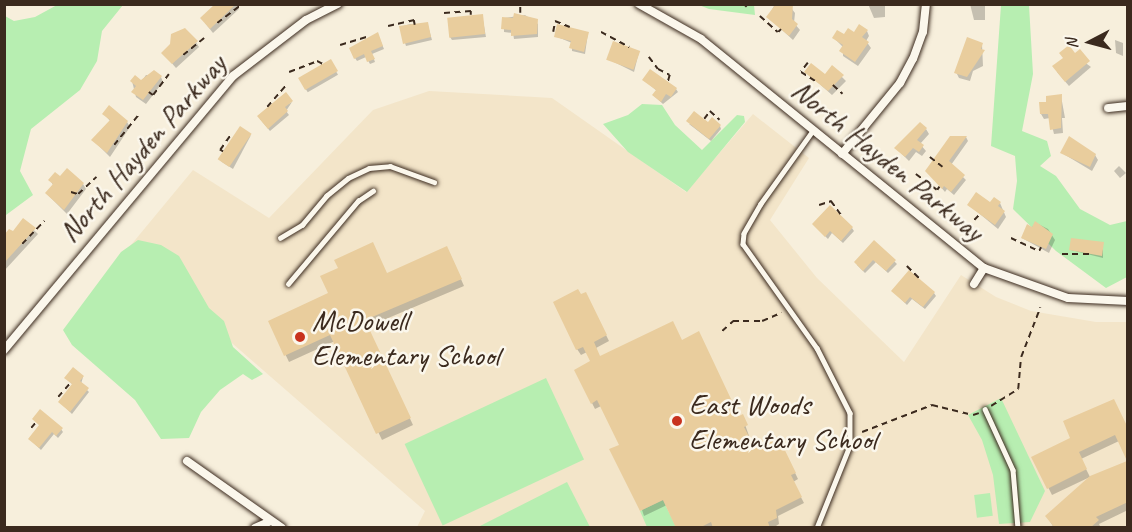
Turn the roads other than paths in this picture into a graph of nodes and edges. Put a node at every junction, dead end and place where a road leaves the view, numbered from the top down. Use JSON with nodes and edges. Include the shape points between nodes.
{"nodes":[{"id":1,"x":338,"y":4,"type":"edge"},
{"id":2,"x":639,"y":4,"type":"edge"},
{"id":3,"x":926,"y":4,"type":"edge"},
{"id":4,"x":1128,"y":106,"type":"edge"},
{"id":5,"x":1108,"y":108,"type":"dead end"},
{"id":6,"x":813,"y":131,"type":"junction"},
{"id":7,"x":842,"y":154,"type":"junction"},
{"id":8,"x":434,"y":182,"type":"dead end"},
{"id":9,"x":373,"y":191,"type":"dead end"},
{"id":10,"x":280,"y":238,"type":"dead end"},
{"id":11,"x":984,"y":268,"type":"junction"},
{"id":12,"x":288,"y":284,"type":"dead end"},
{"id":13,"x":974,"y":284,"type":"dead end"},
{"id":14,"x":1128,"y":302,"type":"edge"},
{"id":15,"x":4,"y":350,"type":"edge"},
{"id":16,"x":985,"y":409,"type":"road end"},
{"id":17,"x":187,"y":461,"type":"dead end"},
{"id":18,"x":271,"y":521,"type":"junction"},
{"id":19,"x":255,"y":528,"type":"edge"},
{"id":20,"x":282,"y":528,"type":"edge"},
{"id":21,"x":817,"y":528,"type":"edge"},
{"id":22,"x":1018,"y":528,"type":"edge"}],
"edges":[{"from":1,"to":15,"type":"street","name":"North Hayden Parkway","via":[[306,20],[232,76]]},
{"from":2,"to":6,"type":"street","name":"North Hayden Parkway","via":[[701,39]]},
{"from":3,"to":7,"type":"street","via":[[923,32],[900,83]]},
{"from":4,"to":5,"type":"street"},
{"from":6,"to":7,"type":"street","name":"North Hayden Parkway"},
{"from":6,"to":21,"type":"lane","via":[[761,204],[744,234],[743,244],[817,348],[850,413],[850,446]]},
{"from":7,"to":11,"type":"street","name":"North Hayden Parkway"},
{"from":8,"to":10,"type":"lane","via":[[390,166],[369,168],[348,178],[326,196],[302,225]]},
{"from":9,"to":12,"type":"lane","via":[[358,201]]},
{"from":11,"to":13,"type":"street"},
{"from":11,"to":14,"type":"street","name":"North Hayden Parkway","via":[[1068,298]]},
{"from":16,"to":22,"type":"lane","via":[[1013,470]]},
{"from":17,"to":18,"type":"street"},
{"from":18,"to":19,"type":"street"},
{"from":18,"to":20,"type":"street"}]}
